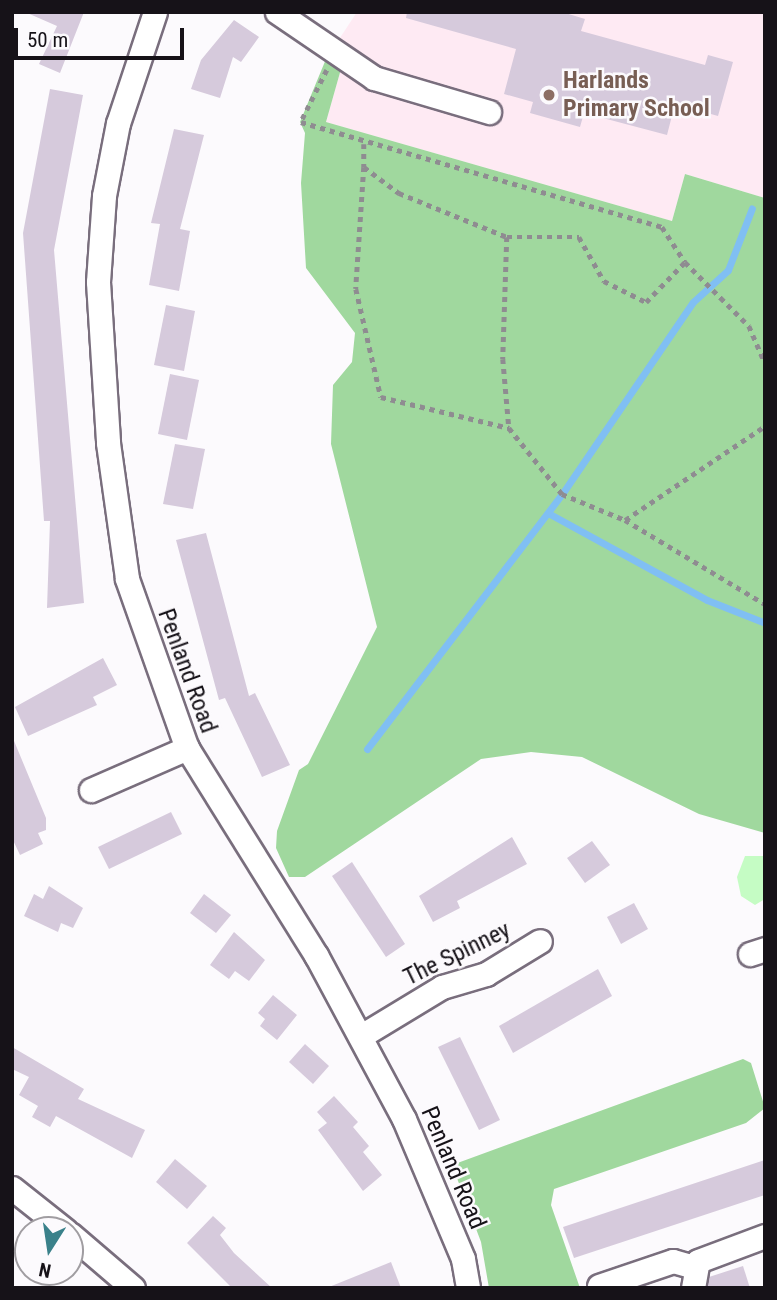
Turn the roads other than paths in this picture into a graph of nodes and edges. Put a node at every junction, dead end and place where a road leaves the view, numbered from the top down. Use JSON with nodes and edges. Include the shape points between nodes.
{"nodes":[{"id":1,"x":155,"y":12,"type":"edge"},
{"id":2,"x":277,"y":12,"type":"edge"},
{"id":3,"x":489,"y":111,"type":"dead end"},
{"id":4,"x":187,"y":748,"type":"junction"},
{"id":5,"x":91,"y":790,"type":"dead end"},
{"id":6,"x":540,"y":941,"type":"dead end"},
{"id":7,"x":361,"y":1036,"type":"junction"},
{"id":8,"x":12,"y":1188,"type":"edge"},
{"id":9,"x":47,"y":1216,"type":"edge"},
{"id":10,"x":765,"y":1236,"type":"edge"},
{"id":11,"x":84,"y":1246,"type":"edge"},
{"id":12,"x":693,"y":1278,"type":"edge"},
{"id":13,"x":599,"y":1286,"type":"dead end"},
{"id":14,"x":133,"y":1288,"type":"edge"},
{"id":15,"x":468,"y":1288,"type":"edge"}],
"edges":[{"from":1,"to":4,"type":"street","name":"Penland Road","via":[[118,123],[104,196],[99,282],[108,443],[127,579]]},
{"from":2,"to":3,"type":"street","via":[[374,78]]},
{"from":4,"to":5,"type":"street"},
{"from":4,"to":7,"type":"street","name":"Penland Road"},
{"from":6,"to":7,"type":"street","name":"The Spinney","via":[[486,974],[442,987]]},
{"from":7,"to":15,"type":"street","name":"Penland Road","via":[[404,1119],[463,1259]]},
{"from":8,"to":9,"type":"street"},
{"from":10,"to":12,"type":"street","via":[[705,1257]]},
{"from":11,"to":14,"type":"street"},
{"from":12,"to":13,"type":"street","via":[[673,1261]]}]}
